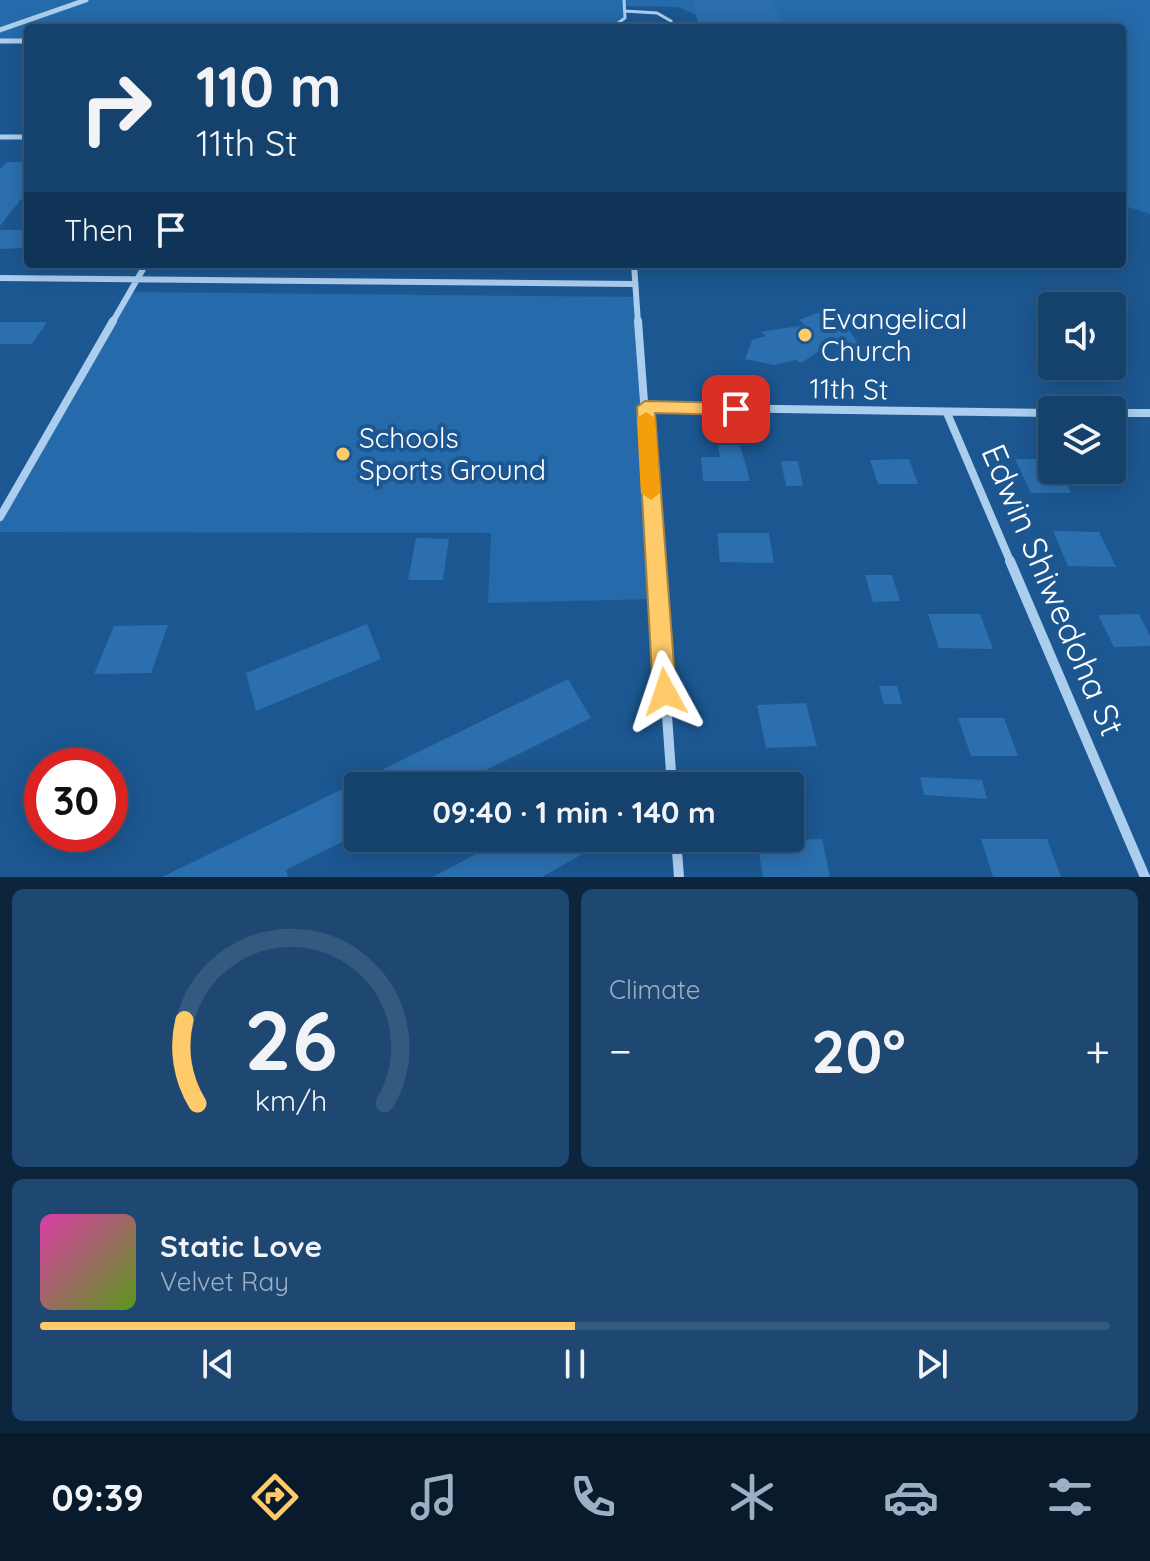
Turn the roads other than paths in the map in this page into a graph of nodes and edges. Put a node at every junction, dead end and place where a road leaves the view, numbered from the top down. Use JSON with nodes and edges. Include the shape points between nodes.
{"nodes":[{"id":1,"x":86,"y":0,"type":"edge"},
{"id":2,"x":624,"y":0,"type":"edge"},
{"id":3,"x":625,"y":11,"type":"junction"},
{"id":4,"x":617,"y":24,"type":"edge"},
{"id":5,"x":669,"y":24,"type":"edge"},
{"id":6,"x":0,"y":30,"type":"edge"},
{"id":7,"x":0,"y":41,"type":"edge"},
{"id":8,"x":24,"y":41,"type":"edge"},
{"id":9,"x":0,"y":137,"type":"edge"},
{"id":10,"x":24,"y":137,"type":"edge"},
{"id":11,"x":144,"y":268,"type":"edge"},
{"id":12,"x":634,"y":268,"type":"edge"},
{"id":13,"x":0,"y":278,"type":"edge"},
{"id":14,"x":138,"y":279,"type":"junction"},
{"id":15,"x":635,"y":284,"type":"junction"},
{"id":16,"x":645,"y":407,"type":"junction"},
{"id":17,"x":947,"y":413,"type":"junction"},
{"id":18,"x":1038,"y":413,"type":"edge"},
{"id":19,"x":1126,"y":413,"type":"edge"},
{"id":20,"x":1150,"y":413,"type":"edge"},
{"id":21,"x":5,"y":501,"type":"edge"},
{"id":22,"x":0,"y":517,"type":"edge"},
{"id":23,"x":671,"y":772,"type":"edge"},
{"id":24,"x":677,"y":852,"type":"edge"},
{"id":25,"x":679,"y":877,"type":"edge"},
{"id":26,"x":1145,"y":877,"type":"edge"}],
"edges":[{"from":1,"to":6,"type":"street"},
{"from":2,"to":3,"type":"lane"},
{"from":3,"to":4,"type":"lane"},
{"from":3,"to":5,"type":"lane","via":[[664,16]]},
{"from":7,"to":8,"type":"street"},
{"from":9,"to":10,"type":"street"},
{"from":11,"to":14,"type":"street"},
{"from":12,"to":15,"type":"street"},
{"from":13,"to":14,"type":"street"},
{"from":14,"to":15,"type":"street"},
{"from":14,"to":21,"type":"street"},
{"from":15,"to":16,"type":"street"},
{"from":16,"to":17,"type":"street","name":"11th St"},
{"from":16,"to":23,"type":"street"},
{"from":17,"to":18,"type":"street","name":"11th St"},
{"from":17,"to":26,"type":"street","name":"Edwin Shiwedoha St"},
{"from":19,"to":20,"type":"street"},
{"from":21,"to":22,"type":"street"},
{"from":24,"to":25,"type":"street"}]}
